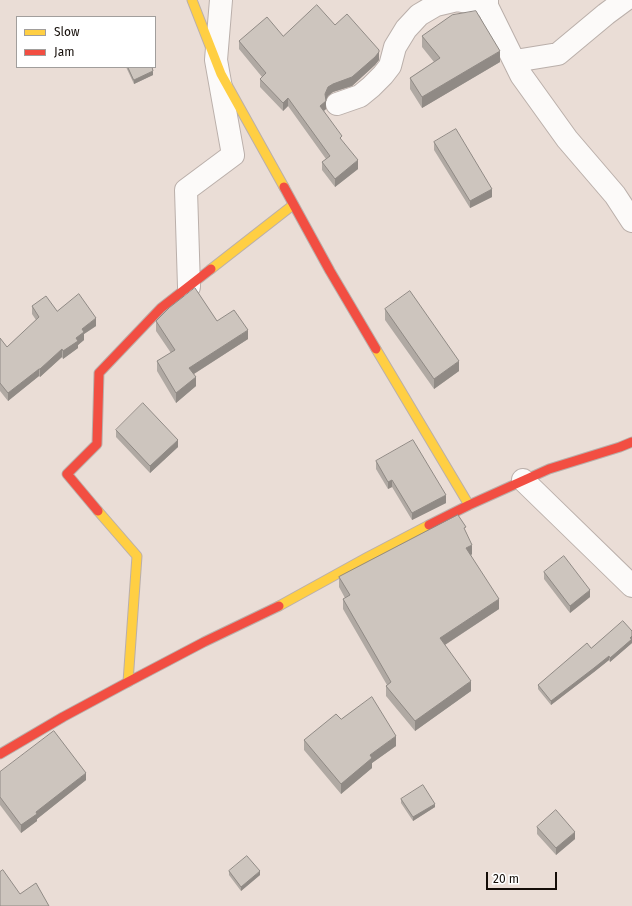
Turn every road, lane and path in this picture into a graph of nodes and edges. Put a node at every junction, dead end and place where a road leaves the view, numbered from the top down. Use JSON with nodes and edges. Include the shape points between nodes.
{"nodes":[{"id":1,"x":192,"y":0,"type":"edge"},
{"id":2,"x":222,"y":0,"type":"edge"},
{"id":3,"x":625,"y":0,"type":"edge"},
{"id":4,"x":487,"y":3,"type":"edge"},
{"id":5,"x":216,"y":60,"type":"junction"},
{"id":6,"x":515,"y":61,"type":"junction"},
{"id":7,"x":337,"y":104,"type":"dead end"},
{"id":8,"x":293,"y":205,"type":"junction"},
{"id":9,"x":632,"y":221,"type":"edge"},
{"id":10,"x":189,"y":287,"type":"junction"},
{"id":11,"x":632,"y":442,"type":"edge"},
{"id":12,"x":523,"y":480,"type":"junction"},
{"id":13,"x":469,"y":505,"type":"junction"},
{"id":14,"x":632,"y":586,"type":"edge"},
{"id":15,"x":128,"y":682,"type":"junction"},
{"id":16,"x":0,"y":754,"type":"edge"}],
"edges":[{"from":1,"to":5,"type":"street"},
{"from":2,"to":5,"type":"street"},
{"from":3,"to":6,"type":"street","via":[[558,54]]},
{"from":4,"to":6,"type":"street"},
{"from":4,"to":7,"type":"street","via":[[457,0],[436,5],[419,14],[395,47],[390,66],[383,76],[360,96]]},
{"from":5,"to":8,"type":"street","via":[[221,74]]},
{"from":5,"to":10,"type":"street","via":[[233,155],[186,190]]},
{"from":6,"to":9,"type":"street","via":[[521,75],[567,139],[615,195]]},
{"from":8,"to":10,"type":"street"},
{"from":8,"to":13,"type":"street"},
{"from":10,"to":15,"type":"street","via":[[161,308],[99,373],[97,444],[67,474],[137,556]]},
{"from":11,"to":12,"type":"street"},
{"from":12,"to":13,"type":"street"},
{"from":12,"to":14,"type":"street"},
{"from":13,"to":15,"type":"street"},
{"from":15,"to":16,"type":"street"}]}
